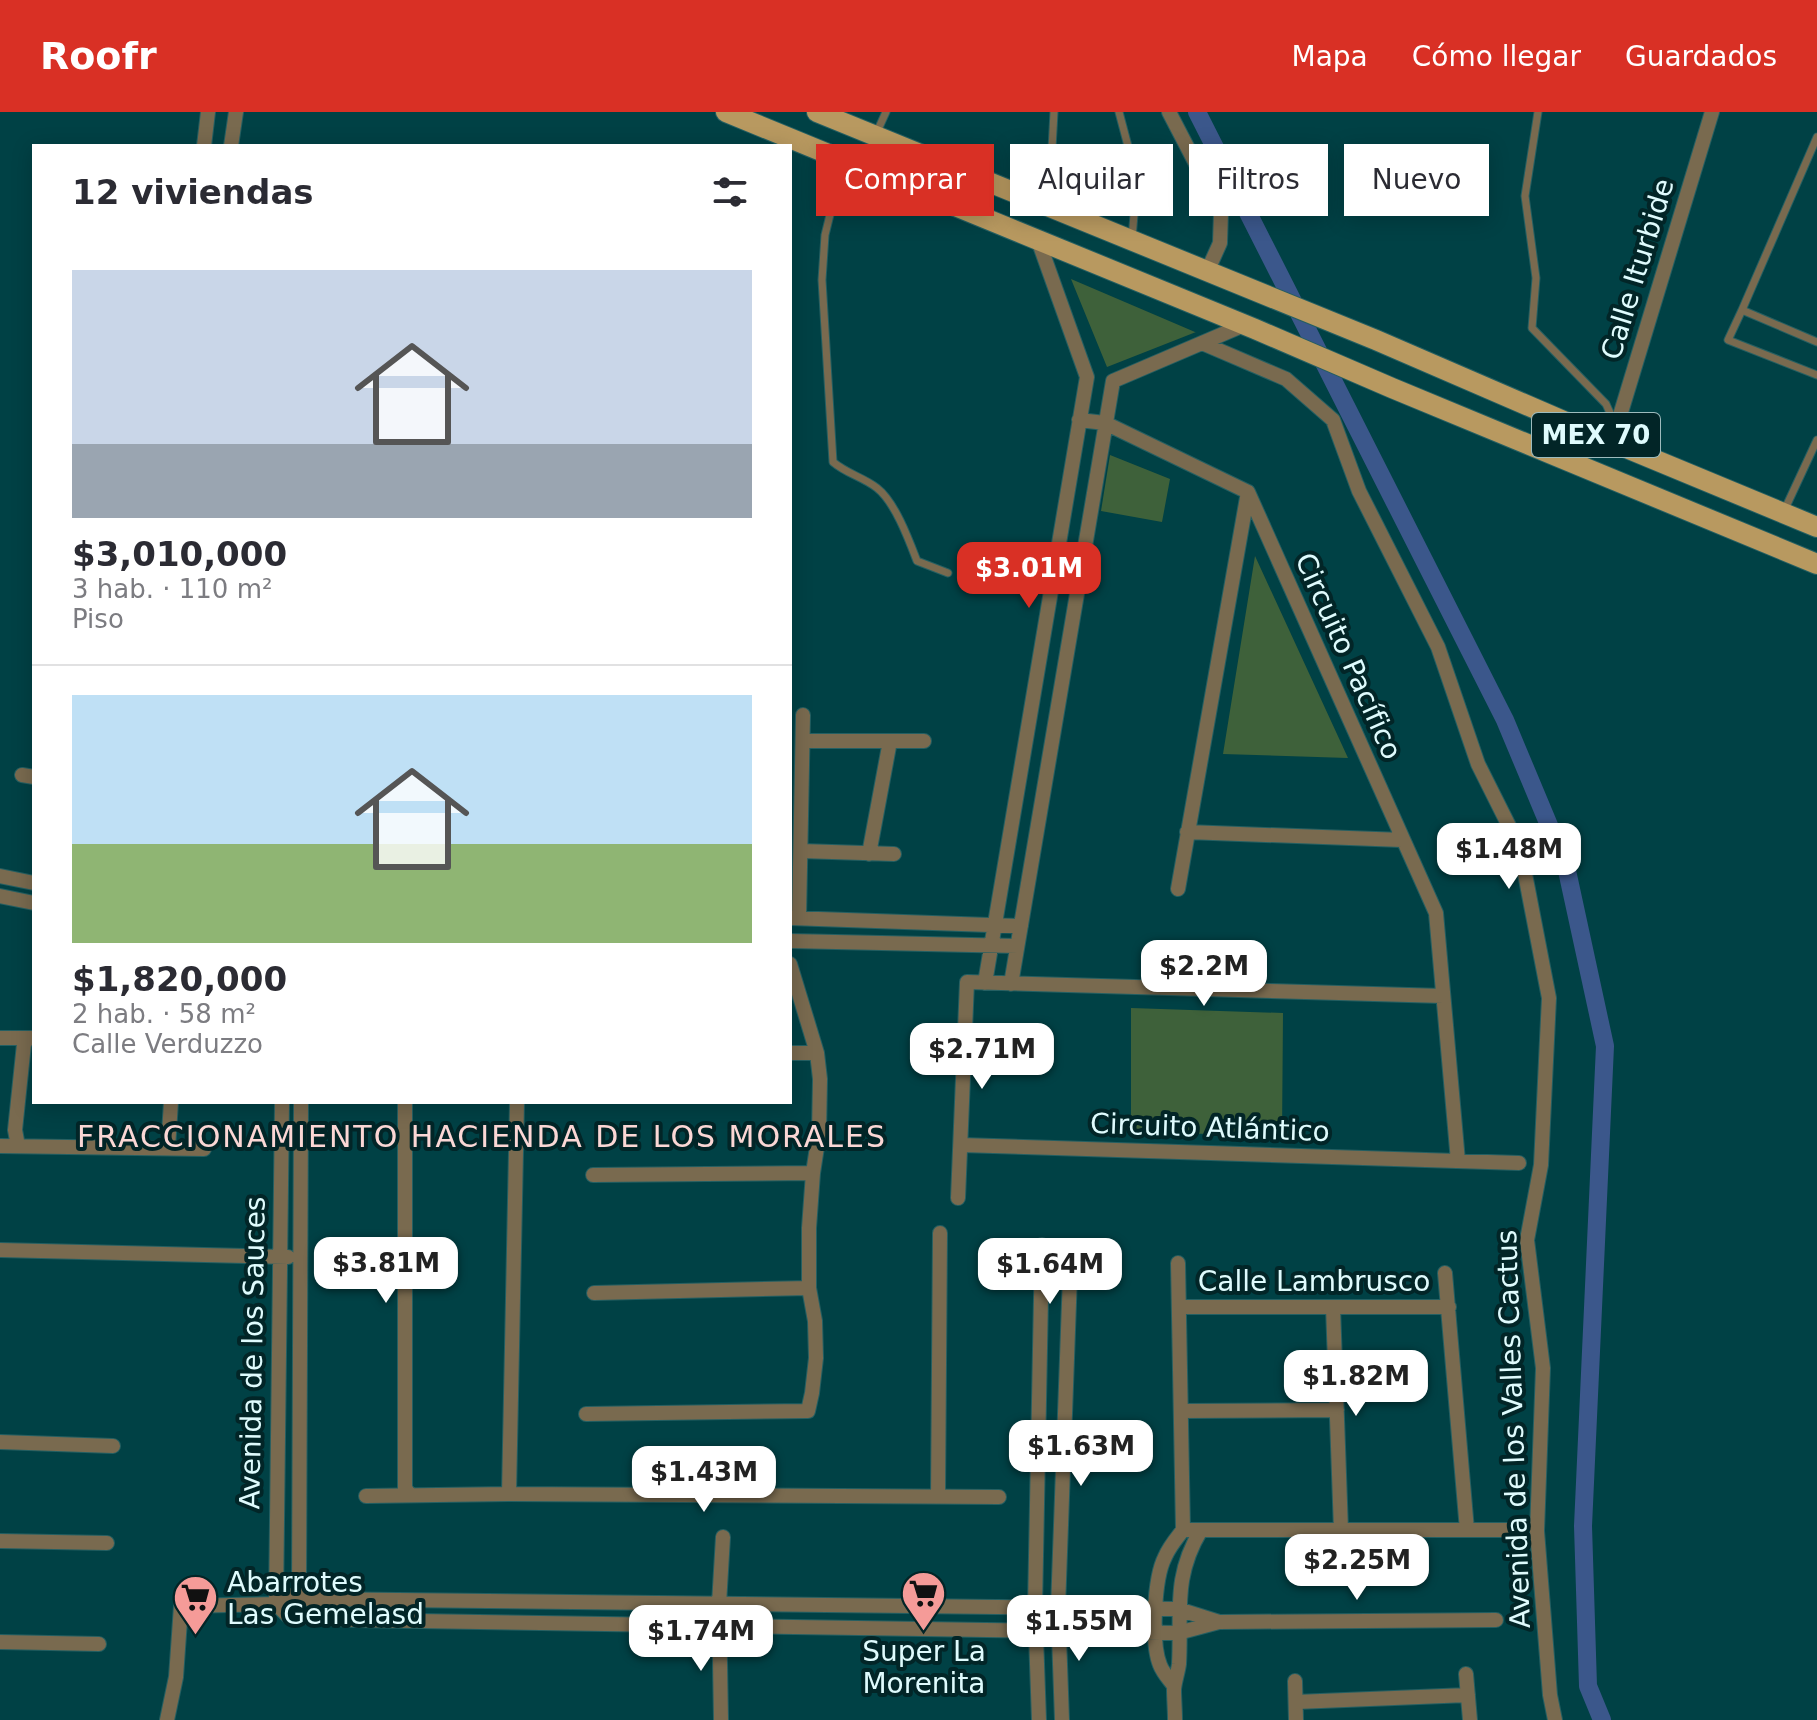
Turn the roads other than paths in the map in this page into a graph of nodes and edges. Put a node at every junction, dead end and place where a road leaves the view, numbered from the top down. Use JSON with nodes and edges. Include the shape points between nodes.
{"nodes":[{"id":1,"x":208,"y":112,"type":"edge"},
{"id":2,"x":236,"y":112,"type":"edge"},
{"id":3,"x":726,"y":112,"type":"edge"},
{"id":4,"x":817,"y":112,"type":"edge"},
{"id":5,"x":886,"y":112,"type":"edge"},
{"id":6,"x":1054,"y":112,"type":"edge"},
{"id":7,"x":1119,"y":112,"type":"edge"},
{"id":8,"x":1169,"y":112,"type":"edge"},
{"id":9,"x":1538,"y":112,"type":"edge"},
{"id":10,"x":1712,"y":112,"type":"edge"},
{"id":11,"x":875,"y":136,"type":"junction"},
{"id":12,"x":1817,"y":137,"type":"edge"},
{"id":13,"x":204,"y":144,"type":"edge"},
{"id":14,"x":231,"y":144,"type":"edge"},
{"id":15,"x":1052,"y":144,"type":"edge"},
{"id":16,"x":816,"y":149,"type":"edge"},
{"id":17,"x":1010,"y":190,"type":"edge"},
{"id":18,"x":830,"y":216,"type":"edge"},
{"id":19,"x":980,"y":216,"type":"edge"},
{"id":20,"x":1072,"y":216,"type":"edge"},
{"id":21,"x":1038,"y":240,"type":"junction"},
{"id":22,"x":1132,"y":241,"type":"junction"},
{"id":23,"x":1207,"y":272,"type":"junction"},
{"id":24,"x":1742,"y":310,"type":"junction"},
{"id":25,"x":1250,"y":327,"type":"junction"},
{"id":26,"x":1817,"y":342,"type":"edge"},
{"id":27,"x":1202,"y":343,"type":"junction"},
{"id":28,"x":1817,"y":375,"type":"edge"},
{"id":29,"x":1087,"y":377,"type":"junction"},
{"id":30,"x":1113,"y":381,"type":"junction"},
{"id":31,"x":1079,"y":420,"type":"junction"},
{"id":32,"x":1105,"y":423,"type":"junction"},
{"id":33,"x":1614,"y":434,"type":"junction"},
{"id":34,"x":1817,"y":440,"type":"edge"},
{"id":35,"x":1248,"y":492,"type":"junction"},
{"id":36,"x":1784,"y":513,"type":"junction"},
{"id":37,"x":1817,"y":527,"type":"edge"},
{"id":38,"x":1817,"y":564,"type":"edge"},
{"id":39,"x":948,"y":573,"type":"dead end"},
{"id":40,"x":1045,"y":630,"type":"junction"},
{"id":41,"x":1070,"y":635,"type":"junction"},
{"id":42,"x":803,"y":715,"type":"dead end"},
{"id":43,"x":803,"y":741,"type":"junction"},
{"id":44,"x":890,"y":741,"type":"junction"},
{"id":45,"x":924,"y":741,"type":"dead end"},
{"id":46,"x":1187,"y":832,"type":"junction"},
{"id":47,"x":1402,"y":840,"type":"junction"},
{"id":48,"x":801,"y":851,"type":"junction"},
{"id":49,"x":869,"y":854,"type":"junction"},
{"id":50,"x":894,"y":854,"type":"dead end"},
{"id":51,"x":0,"y":876,"type":"edge"},
{"id":52,"x":32,"y":883,"type":"edge"},
{"id":53,"x":1178,"y":889,"type":"dead end"},
{"id":54,"x":0,"y":896,"type":"edge"},
{"id":55,"x":32,"y":903,"type":"edge"},
{"id":56,"x":795,"y":918,"type":"edge"},
{"id":57,"x":994,"y":925,"type":"junction"},
{"id":58,"x":1021,"y":926,"type":"junction"},
{"id":59,"x":792,"y":941,"type":"edge"},
{"id":60,"x":991,"y":946,"type":"junction"},
{"id":61,"x":1017,"y":946,"type":"junction"},
{"id":62,"x":792,"y":971,"type":"edge"},
{"id":63,"x":985,"y":983,"type":"junction"},
{"id":64,"x":1011,"y":984,"type":"junction"},
{"id":65,"x":1443,"y":996,"type":"junction"},
{"id":66,"x":0,"y":1038,"type":"edge"},
{"id":67,"x":31,"y":1038,"type":"edge"},
{"id":68,"x":792,"y":1053,"type":"edge"},
{"id":69,"x":817,"y":1053,"type":"junction"},
{"id":70,"x":171,"y":1104,"type":"edge"},
{"id":71,"x":282,"y":1104,"type":"edge"},
{"id":72,"x":301,"y":1104,"type":"edge"},
{"id":73,"x":405,"y":1104,"type":"edge"},
{"id":74,"x":517,"y":1104,"type":"edge"},
{"id":75,"x":961,"y":1145,"type":"junction"},
{"id":76,"x":0,"y":1146,"type":"edge"},
{"id":77,"x":18,"y":1146,"type":"junction"},
{"id":78,"x":168,"y":1148,"type":"junction"},
{"id":79,"x":204,"y":1149,"type":"dead end"},
{"id":80,"x":1458,"y":1161,"type":"junction"},
{"id":81,"x":1519,"y":1163,"type":"dead end"},
{"id":82,"x":813,"y":1173,"type":"junction"},
{"id":83,"x":593,"y":1175,"type":"dead end"},
{"id":84,"x":958,"y":1198,"type":"dead end"},
{"id":85,"x":940,"y":1233,"type":"dead end"},
{"id":86,"x":1042,"y":1245,"type":"dead end"},
{"id":87,"x":1071,"y":1247,"type":"dead end"},
{"id":88,"x":0,"y":1250,"type":"edge"},
{"id":89,"x":279,"y":1257,"type":"junction"},
{"id":90,"x":301,"y":1257,"type":"junction"},
{"id":91,"x":1178,"y":1263,"type":"dead end"},
{"id":92,"x":1445,"y":1273,"type":"dead end"},
{"id":93,"x":809,"y":1288,"type":"junction"},
{"id":94,"x":594,"y":1293,"type":"dead end"},
{"id":95,"x":1179,"y":1307,"type":"junction"},
{"id":96,"x":1333,"y":1307,"type":"junction"},
{"id":97,"x":1449,"y":1307,"type":"junction"},
{"id":98,"x":1039,"y":1367,"type":"junction"},
{"id":99,"x":1067,"y":1367,"type":"junction"},
{"id":100,"x":1337,"y":1410,"type":"junction"},
{"id":101,"x":1181,"y":1411,"type":"junction"},
{"id":102,"x":586,"y":1414,"type":"dead end"},
{"id":103,"x":0,"y":1442,"type":"edge"},
{"id":104,"x":113,"y":1446,"type":"dead end"},
{"id":105,"x":409,"y":1494,"type":"junction"},
{"id":106,"x":509,"y":1494,"type":"junction"},
{"id":107,"x":366,"y":1496,"type":"dead end"},
{"id":108,"x":938,"y":1497,"type":"junction"},
{"id":109,"x":999,"y":1497,"type":"dead end"},
{"id":110,"x":1183,"y":1530,"type":"junction"},
{"id":111,"x":1201,"y":1530,"type":"junction"},
{"id":112,"x":1341,"y":1530,"type":"junction"},
{"id":113,"x":1467,"y":1530,"type":"junction"},
{"id":114,"x":1507,"y":1530,"type":"dead end"},
{"id":115,"x":723,"y":1537,"type":"dead end"},
{"id":116,"x":0,"y":1541,"type":"edge"},
{"id":117,"x":107,"y":1543,"type":"dead end"},
{"id":118,"x":299,"y":1592,"type":"junction"},
{"id":119,"x":276,"y":1604,"type":"junction"},
{"id":120,"x":719,"y":1604,"type":"junction"},
{"id":121,"x":1035,"y":1608,"type":"junction"},
{"id":122,"x":1058,"y":1608,"type":"junction"},
{"id":123,"x":1178,"y":1609,"type":"junction"},
{"id":124,"x":1156,"y":1610,"type":"junction"},
{"id":125,"x":1496,"y":1620,"type":"dead end"},
{"id":126,"x":1219,"y":1622,"type":"junction"},
{"id":127,"x":719,"y":1624,"type":"junction"},
{"id":128,"x":1036,"y":1630,"type":"junction"},
{"id":129,"x":1059,"y":1630,"type":"junction"},
{"id":130,"x":1155,"y":1632,"type":"junction"},
{"id":131,"x":1178,"y":1633,"type":"junction"},
{"id":132,"x":0,"y":1642,"type":"edge"},
{"id":133,"x":99,"y":1644,"type":"dead end"},
{"id":134,"x":1466,"y":1674,"type":"dead end"},
{"id":135,"x":1295,"y":1681,"type":"dead end"},
{"id":136,"x":1174,"y":1686,"type":"junction"},
{"id":137,"x":1468,"y":1695,"type":"junction"},
{"id":138,"x":1296,"y":1702,"type":"junction"},
{"id":139,"x":167,"y":1720,"type":"edge"},
{"id":140,"x":721,"y":1720,"type":"edge"},
{"id":141,"x":1039,"y":1720,"type":"edge"},
{"id":142,"x":1062,"y":1720,"type":"edge"},
{"id":143,"x":1175,"y":1720,"type":"edge"},
{"id":144,"x":1296,"y":1720,"type":"edge"},
{"id":145,"x":1470,"y":1720,"type":"edge"},
{"id":146,"x":1555,"y":1720,"type":"edge"}],
"edges":[{"from":1,"to":13,"type":"street"},
{"from":2,"to":14,"type":"street"},
{"from":3,"to":16,"type":"main road","number":"MEX 70"},
{"from":4,"to":11,"type":"main road","number":"MEX 70"},
{"from":5,"to":11,"type":"lane"},
{"from":6,"to":15,"type":"lane"},
{"from":7,"to":22,"type":"lane","via":[[1137,180]]},
{"from":8,"to":23,"type":"street","via":[[1221,212],[1220,243]]},
{"from":9,"to":33,"type":"lane","via":[[1525,196],[1536,278],[1532,328],[1606,404]]},
{"from":10,"to":33,"type":"street","name":"Calle Iturbide"},
{"from":11,"to":17,"type":"main road","number":"MEX 70"},
{"from":12,"to":24,"type":"lane"},
{"from":18,"to":39,"type":"lane","via":[[822,280],[833,462],[881,491],[917,561]]},
{"from":19,"to":21,"type":"main road","number":"MEX 70"},
{"from":20,"to":22,"type":"main road","number":"MEX 70"},
{"from":21,"to":25,"type":"main road","number":"MEX 70"},
{"from":21,"to":29,"type":"street"},
{"from":22,"to":23,"type":"main road","number":"MEX 70"},
{"from":23,"to":33,"type":"main road","number":"MEX 70"},
{"from":24,"to":26,"type":"lane"},
{"from":24,"to":28,"type":"lane","via":[[1728,340]]},
{"from":25,"to":27,"type":"street"},
{"from":25,"to":38,"type":"main road","number":"MEX 70"},
{"from":27,"to":30,"type":"street"},
{"from":27,"to":146,"type":"street","name":"Avenida de los Valles Cactus","via":[[1286,379],[1333,420],[1359,491],[1438,647],[1478,764],[1520,848],[1549,998],[1541,1165],[1527,1240],[1543,1368],[1537,1531]]},
{"from":29,"to":30,"type":"street"},
{"from":29,"to":31,"type":"street"},
{"from":30,"to":32,"type":"street"},
{"from":31,"to":32,"type":"street"},
{"from":31,"to":40,"type":"street"},
{"from":32,"to":35,"type":"street"},
{"from":32,"to":41,"type":"street"},
{"from":33,"to":36,"type":"main road","number":"MEX 70"},
{"from":34,"to":36,"type":"lane"},
{"from":35,"to":46,"type":"street"},
{"from":35,"to":47,"type":"street","name":"Circuito Pacífico"},
{"from":36,"to":37,"type":"main road","number":"MEX 70"},
{"from":40,"to":41,"type":"street"},
{"from":40,"to":57,"type":"street"},
{"from":41,"to":58,"type":"street"},
{"from":42,"to":43,"type":"street"},
{"from":43,"to":44,"type":"street"},
{"from":43,"to":48,"type":"street"},
{"from":44,"to":45,"type":"street"},
{"from":44,"to":49,"type":"street"},
{"from":46,"to":47,"type":"street"},
{"from":46,"to":53,"type":"street"},
{"from":47,"to":65,"type":"street","name":"Circuito Pacífico","via":[[1436,913]]},
{"from":48,"to":49,"type":"street"},
{"from":48,"to":56,"type":"street"},
{"from":49,"to":50,"type":"street"},
{"from":51,"to":52,"type":"street"},
{"from":54,"to":55,"type":"street"},
{"from":56,"to":57,"type":"street"},
{"from":57,"to":58,"type":"street"},
{"from":57,"to":60,"type":"street"},
{"from":58,"to":61,"type":"street"},
{"from":59,"to":60,"type":"street"},
{"from":60,"to":61,"type":"street"},
{"from":60,"to":63,"type":"street"},
{"from":61,"to":64,"type":"street"},
{"from":62,"to":69,"type":"street"},
{"from":63,"to":64,"type":"street"},
{"from":63,"to":75,"type":"street","via":[[967,982]]},
{"from":64,"to":65,"type":"street"},
{"from":65,"to":80,"type":"street"},
{"from":66,"to":67,"type":"street"},
{"from":67,"to":77,"type":"street","via":[[24,1044]]},
{"from":68,"to":69,"type":"street"},
{"from":69,"to":82,"type":"street","via":[[819,1134]]},
{"from":70,"to":78,"type":"street"},
{"from":71,"to":89,"type":"street","name":"Avenida de los Sauces"},
{"from":72,"to":90,"type":"street","name":"Avenida de los Sauces"},
{"from":73,"to":105,"type":"street"},
{"from":74,"to":106,"type":"street"},
{"from":75,"to":80,"type":"street","name":"Circuito Atlántico"},
{"from":75,"to":84,"type":"street"},
{"from":76,"to":77,"type":"street"},
{"from":77,"to":78,"type":"street"},
{"from":78,"to":79,"type":"street"},
{"from":80,"to":81,"type":"street","name":"Circuito Atlántico"},
{"from":82,"to":83,"type":"street"},
{"from":82,"to":93,"type":"street"},
{"from":85,"to":108,"type":"street"},
{"from":86,"to":98,"type":"street"},
{"from":87,"to":99,"type":"street"},
{"from":88,"to":89,"type":"street"},
{"from":89,"to":90,"type":"street"},
{"from":89,"to":119,"type":"street","name":"Avenida de los Sauces"},
{"from":90,"to":118,"type":"street","name":"Avenida de los Sauces"},
{"from":91,"to":95,"type":"street","name":"Calle Lambrusco"},
{"from":92,"to":97,"type":"street","name":"Calle Lambrusco"},
{"from":93,"to":94,"type":"street"},
{"from":93,"to":102,"type":"street","via":[[816,1358],[808,1411]]},
{"from":95,"to":96,"type":"street","name":"Calle Lambrusco"},
{"from":95,"to":101,"type":"street","name":"Calle Lambrusco"},
{"from":96,"to":97,"type":"street","name":"Calle Lambrusco"},
{"from":96,"to":100,"type":"street"},
{"from":97,"to":113,"type":"street","name":"Calle Lambrusco"},
{"from":98,"to":99,"type":"street"},
{"from":98,"to":121,"type":"street"},
{"from":99,"to":122,"type":"street"},
{"from":100,"to":101,"type":"street"},
{"from":100,"to":112,"type":"street"},
{"from":101,"to":110,"type":"street","name":"Calle Lambrusco"},
{"from":103,"to":104,"type":"street"},
{"from":105,"to":106,"type":"street"},
{"from":105,"to":107,"type":"street"},
{"from":106,"to":108,"type":"street"},
{"from":108,"to":109,"type":"street"},
{"from":110,"to":111,"type":"street"},
{"from":110,"to":124,"type":"street","via":[[1159,1572]]},
{"from":111,"to":112,"type":"street"},
{"from":111,"to":123,"type":"street","via":[[1185,1562]]},
{"from":112,"to":113,"type":"street"},
{"from":113,"to":114,"type":"street"},
{"from":115,"to":120,"type":"street"},
{"from":116,"to":117,"type":"street"},
{"from":118,"to":119,"type":"street"},
{"from":118,"to":120,"type":"street","via":[[308,1599]]},
{"from":119,"to":127,"type":"street","via":[[288,1616],[318,1619]]},
{"from":119,"to":139,"type":"street","via":[[181,1606]]},
{"from":120,"to":121,"type":"street"},
{"from":120,"to":127,"type":"street"},
{"from":121,"to":122,"type":"street"},
{"from":121,"to":128,"type":"street"},
{"from":122,"to":124,"type":"street"},
{"from":122,"to":129,"type":"street"},
{"from":123,"to":124,"type":"street"},
{"from":123,"to":126,"type":"street"},
{"from":123,"to":131,"type":"street"},
{"from":124,"to":130,"type":"street"},
{"from":125,"to":126,"type":"street"},
{"from":126,"to":131,"type":"street"},
{"from":127,"to":128,"type":"street"},
{"from":127,"to":140,"type":"street"},
{"from":128,"to":129,"type":"street"},
{"from":128,"to":141,"type":"street"},
{"from":129,"to":130,"type":"street"},
{"from":129,"to":142,"type":"street"},
{"from":130,"to":131,"type":"street"},
{"from":130,"to":136,"type":"street","via":[[1158,1660]]},
{"from":131,"to":136,"type":"street"},
{"from":132,"to":133,"type":"street"},
{"from":134,"to":137,"type":"street"},
{"from":135,"to":138,"type":"street"},
{"from":136,"to":143,"type":"street"},
{"from":137,"to":138,"type":"street"},
{"from":137,"to":145,"type":"street"},
{"from":138,"to":144,"type":"street"}]}
